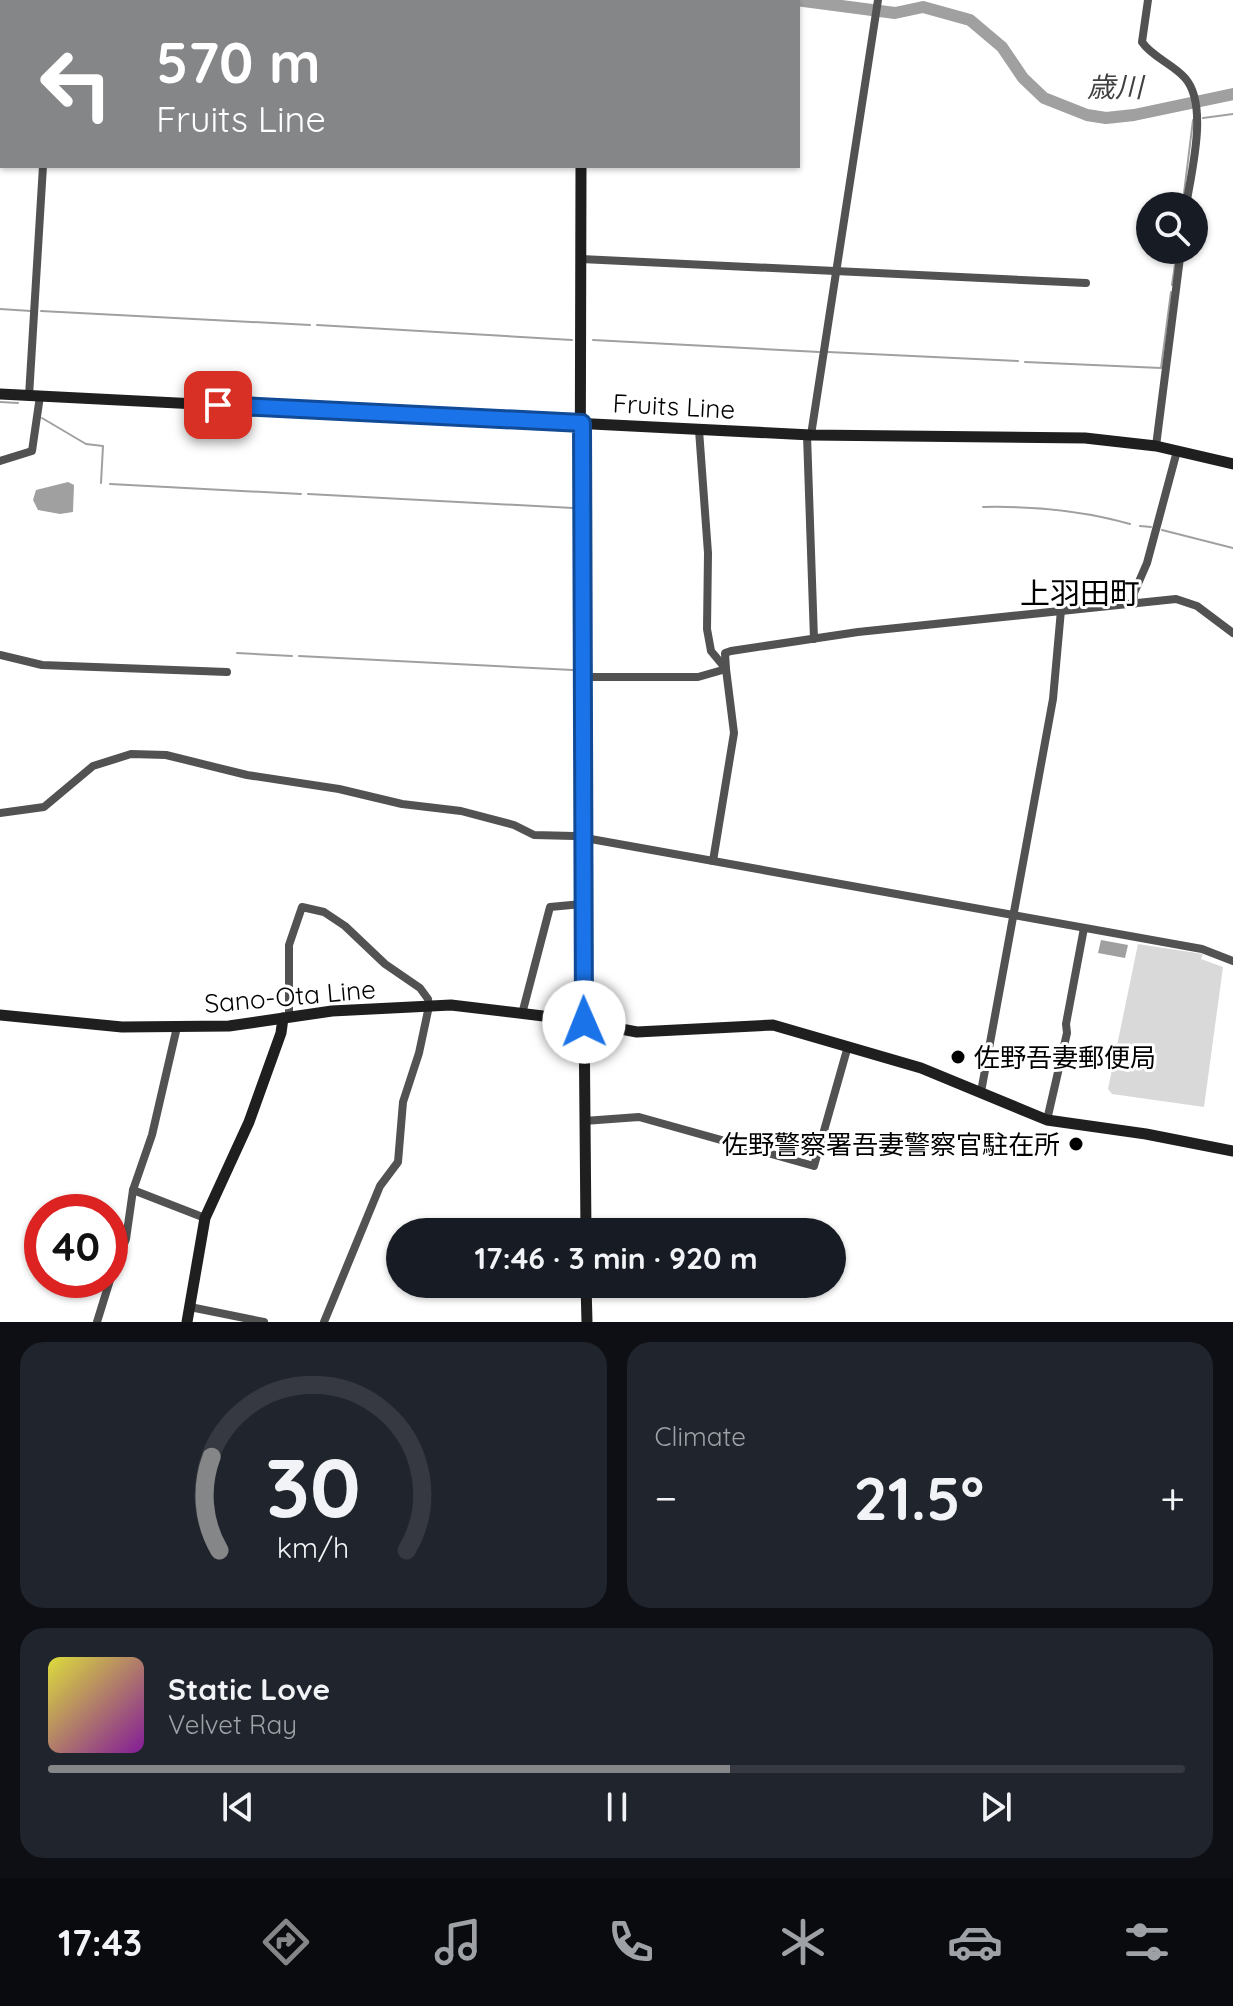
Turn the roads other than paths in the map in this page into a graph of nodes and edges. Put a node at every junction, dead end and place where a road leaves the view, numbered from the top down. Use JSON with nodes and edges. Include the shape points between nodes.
{"nodes":[{"id":1,"x":1148,"y":0,"type":"edge"},
{"id":2,"x":878,"y":2,"type":"edge"},
{"id":3,"x":43,"y":168,"type":"edge"},
{"id":4,"x":581,"y":168,"type":"edge"},
{"id":5,"x":1188,"y":192,"type":"edge"},
{"id":6,"x":581,"y":259,"type":"junction"},
{"id":7,"x":1179,"y":264,"type":"edge"},
{"id":8,"x":836,"y":272,"type":"junction"},
{"id":9,"x":1086,"y":283,"type":"dead end"},
{"id":10,"x":0,"y":394,"type":"edge"},
{"id":11,"x":35,"y":396,"type":"junction"},
{"id":12,"x":582,"y":423,"type":"junction"},
{"id":13,"x":699,"y":430,"type":"junction"},
{"id":14,"x":809,"y":435,"type":"junction"},
{"id":15,"x":1156,"y":446,"type":"junction"},
{"id":16,"x":1177,"y":451,"type":"junction"},
{"id":17,"x":0,"y":461,"type":"edge"},
{"id":18,"x":1233,"y":464,"type":"edge"},
{"id":19,"x":1134,"y":604,"type":"junction"},
{"id":20,"x":1061,"y":610,"type":"junction"},
{"id":21,"x":1233,"y":633,"type":"edge"},
{"id":22,"x":814,"y":639,"type":"junction"},
{"id":23,"x":0,"y":655,"type":"edge"},
{"id":24,"x":726,"y":669,"type":"junction"},
{"id":25,"x":227,"y":672,"type":"dead end"},
{"id":26,"x":581,"y":677,"type":"junction"},
{"id":27,"x":0,"y":813,"type":"edge"},
{"id":28,"x":582,"y":837,"type":"junction"},
{"id":29,"x":713,"y":861,"type":"junction"},
{"id":30,"x":582,"y":904,"type":"junction"},
{"id":31,"x":1011,"y":916,"type":"junction"},
{"id":32,"x":1084,"y":928,"type":"junction"},
{"id":33,"x":1233,"y":961,"type":"edge"},
{"id":34,"x":429,"y":1006,"type":"junction"},
{"id":35,"x":522,"y":1014,"type":"junction"},
{"id":36,"x":0,"y":1015,"type":"edge"},
{"id":37,"x":286,"y":1017,"type":"junction"},
{"id":38,"x":584,"y":1022,"type":"junction"},
{"id":39,"x":177,"y":1027,"type":"junction"},
{"id":40,"x":848,"y":1046,"type":"junction"},
{"id":41,"x":981,"y":1092,"type":"junction"},
{"id":42,"x":1047,"y":1120,"type":"junction"},
{"id":43,"x":584,"y":1121,"type":"junction"},
{"id":44,"x":1233,"y":1151,"type":"edge"},
{"id":45,"x":133,"y":1190,"type":"junction"},
{"id":46,"x":205,"y":1218,"type":"junction"},
{"id":47,"x":586,"y":1218,"type":"edge"},
{"id":48,"x":128,"y":1225,"type":"edge"},
{"id":49,"x":104,"y":1298,"type":"edge"},
{"id":50,"x":586,"y":1298,"type":"edge"},
{"id":51,"x":190,"y":1307,"type":"junction"},
{"id":52,"x":97,"y":1322,"type":"edge"},
{"id":53,"x":187,"y":1322,"type":"edge"},
{"id":54,"x":264,"y":1322,"type":"edge"},
{"id":55,"x":324,"y":1322,"type":"edge"},
{"id":56,"x":587,"y":1322,"type":"edge"}],
"edges":[{"from":1,"to":5,"type":"street","via":[[1142,42],[1185,78],[1197,112]]},
{"from":2,"to":8,"type":"street"},
{"from":3,"to":11,"type":"street"},
{"from":4,"to":6,"type":"street"},
{"from":6,"to":8,"type":"street"},
{"from":6,"to":12,"type":"street"},
{"from":7,"to":15,"type":"street"},
{"from":8,"to":9,"type":"street"},
{"from":8,"to":14,"type":"street"},
{"from":10,"to":11,"type":"street","name":"Fruits Line"},
{"from":11,"to":12,"type":"street","name":"Fruits Line"},
{"from":11,"to":17,"type":"street","via":[[32,451]]},
{"from":12,"to":13,"type":"street","name":"Fruits Line"},
{"from":12,"to":26,"type":"street"},
{"from":13,"to":14,"type":"street","name":"Fruits Line"},
{"from":13,"to":24,"type":"street","via":[[708,553],[707,629],[711,651]]},
{"from":14,"to":15,"type":"street","name":"Fruits Line","via":[[1066,437]]},
{"from":14,"to":22,"type":"street"},
{"from":15,"to":16,"type":"street","name":"Fruits Line"},
{"from":16,"to":18,"type":"street","name":"Fruits Line"},
{"from":16,"to":19,"type":"street"},
{"from":19,"to":20,"type":"street"},
{"from":19,"to":21,"type":"street","via":[[1176,599],[1190,603]]},
{"from":20,"to":22,"type":"street"},
{"from":20,"to":31,"type":"street","via":[[1053,699]]},
{"from":22,"to":24,"type":"street","via":[[725,653]]},
{"from":23,"to":25,"type":"street","via":[[42,665]]},
{"from":24,"to":26,"type":"street","via":[[698,677]]},
{"from":24,"to":29,"type":"street","via":[[734,733]]},
{"from":26,"to":28,"type":"street"},
{"from":27,"to":28,"type":"street","via":[[44,807],[93,766],[131,754],[166,755],[247,775],[461,811],[534,835]]},
{"from":28,"to":29,"type":"street"},
{"from":28,"to":30,"type":"street"},
{"from":29,"to":31,"type":"street"},
{"from":30,"to":35,"type":"street","via":[[550,907]]},
{"from":30,"to":38,"type":"street"},
{"from":31,"to":32,"type":"street"},
{"from":31,"to":41,"type":"street"},
{"from":32,"to":33,"type":"street","via":[[1202,949]]},
{"from":32,"to":42,"type":"street"},
{"from":34,"to":35,"type":"street","name":"Sano-Ota Line"},
{"from":34,"to":37,"type":"street","name":"Sano-Ota Line"},
{"from":34,"to":37,"type":"street","via":[[420,988],[345,926],[324,912],[302,907],[289,945]]},
{"from":34,"to":55,"type":"street","via":[[403,1102],[398,1162],[380,1186]]},
{"from":35,"to":38,"type":"street","name":"Sano-Ota Line"},
{"from":36,"to":39,"type":"street","name":"Sano-Ota Line"},
{"from":37,"to":39,"type":"street","name":"Sano-Ota Line"},
{"from":37,"to":46,"type":"street","via":[[249,1122]]},
{"from":38,"to":40,"type":"street","name":"Sano-Ota Line","via":[[645,1032],[773,1025]]},
{"from":38,"to":43,"type":"street"},
{"from":39,"to":45,"type":"street","via":[[152,1135]]},
{"from":40,"to":41,"type":"street","name":"Sano-Ota Line"},
{"from":40,"to":43,"type":"street","via":[[814,1166],[639,1117]]},
{"from":41,"to":42,"type":"street","name":"Sano-Ota Line"},
{"from":42,"to":44,"type":"street","name":"Sano-Ota Line"},
{"from":43,"to":47,"type":"street"},
{"from":45,"to":46,"type":"street"},
{"from":45,"to":48,"type":"street"},
{"from":46,"to":51,"type":"street"},
{"from":49,"to":52,"type":"street"},
{"from":50,"to":56,"type":"street"},
{"from":51,"to":53,"type":"street"},
{"from":51,"to":54,"type":"street"}]}
